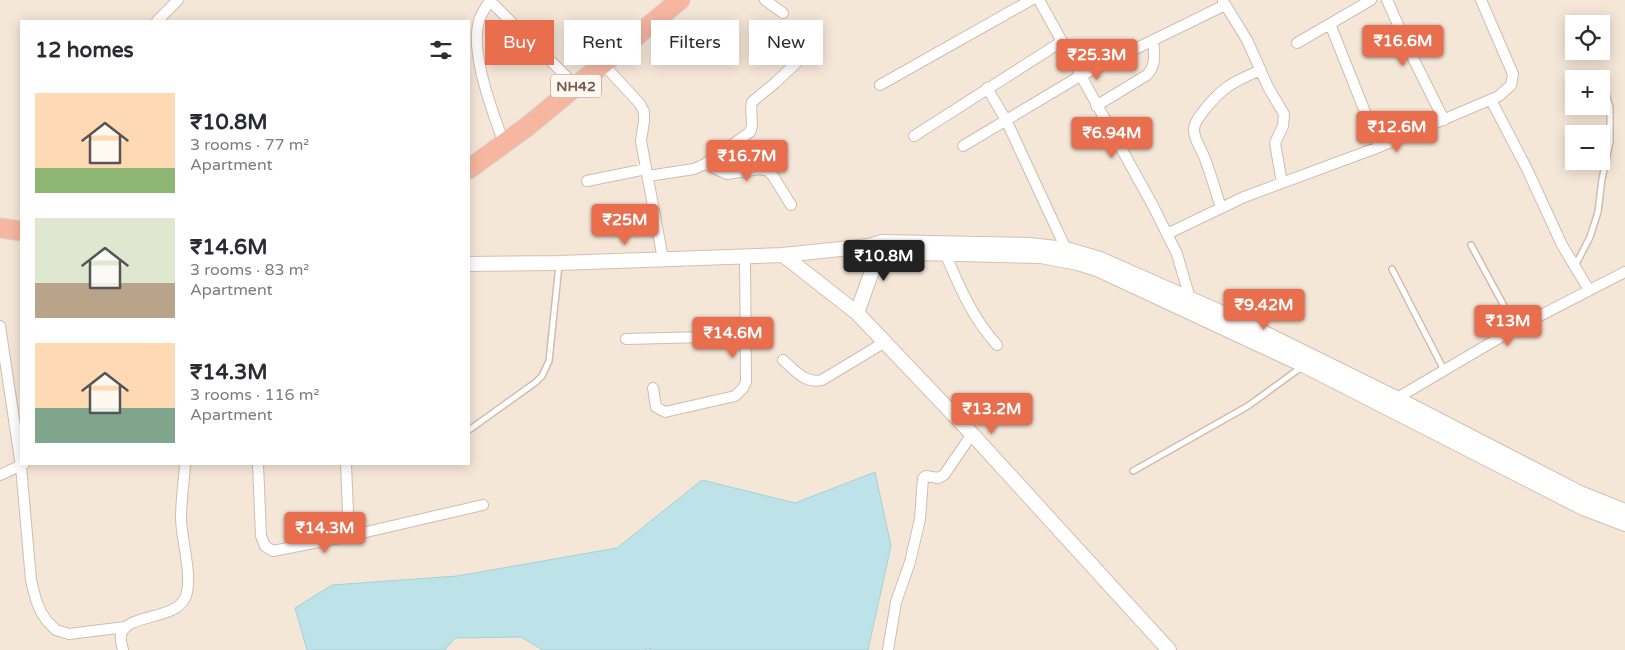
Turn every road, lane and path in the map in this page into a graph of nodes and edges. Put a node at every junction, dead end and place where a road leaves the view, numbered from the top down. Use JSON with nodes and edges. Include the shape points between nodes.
{"nodes":[{"id":1,"x":178,"y":0,"type":"edge"},
{"id":2,"x":490,"y":0,"type":"edge"},
{"id":3,"x":680,"y":0,"type":"edge"},
{"id":4,"x":765,"y":0,"type":"edge"},
{"id":5,"x":1031,"y":0,"type":"edge"},
{"id":6,"x":1038,"y":0,"type":"edge"},
{"id":7,"x":1371,"y":0,"type":"edge"},
{"id":8,"x":1387,"y":0,"type":"edge"},
{"id":9,"x":1481,"y":0,"type":"edge"},
{"id":10,"x":1224,"y":3,"type":"edge"},
{"id":11,"x":783,"y":13,"type":"dead end"},
{"id":12,"x":158,"y":20,"type":"edge"},
{"id":13,"x":1330,"y":24,"type":"junction"},
{"id":14,"x":641,"y":32,"type":"edge"},
{"id":15,"x":1154,"y":40,"type":"junction"},
{"id":16,"x":1061,"y":42,"type":"junction"},
{"id":17,"x":1297,"y":44,"type":"dead end"},
{"id":18,"x":602,"y":65,"type":"edge"},
{"id":19,"x":604,"y":65,"type":"edge"},
{"id":20,"x":794,"y":65,"type":"edge"},
{"id":21,"x":1261,"y":70,"type":"junction"},
{"id":22,"x":1080,"y":76,"type":"junction"},
{"id":23,"x":880,"y":84,"type":"dead end"},
{"id":24,"x":576,"y":86,"type":"junction"},
{"id":25,"x":987,"y":88,"type":"junction"},
{"id":26,"x":1491,"y":100,"type":"junction"},
{"id":27,"x":1096,"y":106,"type":"junction"},
{"id":28,"x":1610,"y":115,"type":"edge"},
{"id":29,"x":1006,"y":120,"type":"junction"},
{"id":30,"x":1444,"y":120,"type":"junction"},
{"id":31,"x":914,"y":136,"type":"dead end"},
{"id":32,"x":504,"y":144,"type":"junction"},
{"id":33,"x":963,"y":146,"type":"dead end"},
{"id":34,"x":1379,"y":147,"type":"junction"},
{"id":35,"x":706,"y":164,"type":"junction"},
{"id":36,"x":470,"y":168,"type":"edge"},
{"id":37,"x":647,"y":172,"type":"junction"},
{"id":38,"x":587,"y":182,"type":"dead end"},
{"id":39,"x":1282,"y":183,"type":"junction"},
{"id":40,"x":791,"y":205,"type":"dead end"},
{"id":41,"x":1221,"y":208,"type":"junction"},
{"id":42,"x":0,"y":228,"type":"edge"},
{"id":43,"x":20,"y":231,"type":"edge"},
{"id":44,"x":1166,"y":234,"type":"junction"},
{"id":45,"x":1471,"y":245,"type":"dead end"},
{"id":46,"x":877,"y":247,"type":"junction"},
{"id":47,"x":1066,"y":249,"type":"junction"},
{"id":48,"x":945,"y":253,"type":"junction"},
{"id":49,"x":782,"y":255,"type":"junction"},
{"id":50,"x":745,"y":256,"type":"junction"},
{"id":51,"x":663,"y":259,"type":"junction"},
{"id":52,"x":559,"y":263,"type":"junction"},
{"id":53,"x":470,"y":264,"type":"edge"},
{"id":54,"x":1575,"y":267,"type":"junction"},
{"id":55,"x":1392,"y":269,"type":"dead end"},
{"id":56,"x":1625,"y":272,"type":"edge"},
{"id":57,"x":1589,"y":290,"type":"junction"},
{"id":58,"x":1190,"y":300,"type":"junction"},
{"id":59,"x":857,"y":313,"type":"junction"},
{"id":60,"x":1194,"y":314,"type":"junction"},
{"id":61,"x":0,"y":326,"type":"edge"},
{"id":62,"x":1516,"y":328,"type":"junction"},
{"id":63,"x":745,"y":336,"type":"junction"},
{"id":64,"x":626,"y":339,"type":"dead end"},
{"id":65,"x":885,"y":342,"type":"junction"},
{"id":66,"x":997,"y":345,"type":"dead end"},
{"id":67,"x":783,"y":360,"type":"dead end"},
{"id":68,"x":1303,"y":365,"type":"junction"},
{"id":69,"x":1444,"y":370,"type":"junction"},
{"id":70,"x":654,"y":388,"type":"dead end"},
{"id":71,"x":1396,"y":398,"type":"junction"},
{"id":72,"x":1382,"y":406,"type":"junction"},
{"id":73,"x":470,"y":429,"type":"edge"},
{"id":74,"x":972,"y":434,"type":"junction"},
{"id":75,"x":20,"y":452,"type":"edge"},
{"id":76,"x":22,"y":465,"type":"edge"},
{"id":77,"x":185,"y":465,"type":"edge"},
{"id":78,"x":258,"y":465,"type":"edge"},
{"id":79,"x":346,"y":465,"type":"edge"},
{"id":80,"x":1133,"y":471,"type":"dead end"},
{"id":81,"x":0,"y":476,"type":"edge"},
{"id":82,"x":483,"y":505,"type":"dead end"},
{"id":83,"x":1625,"y":511,"type":"edge"},
{"id":84,"x":1625,"y":524,"type":"edge"},
{"id":85,"x":349,"y":536,"type":"junction"},
{"id":86,"x":125,"y":627,"type":"junction"},
{"id":87,"x":123,"y":650,"type":"edge"},
{"id":88,"x":888,"y":650,"type":"edge"},
{"id":89,"x":1169,"y":650,"type":"edge"}],
"edges":[{"from":1,"to":12,"type":"street"},
{"from":2,"to":24,"type":"street"},
{"from":2,"to":32,"type":"street","via":[[480,18],[477,40],[482,78]]},
{"from":3,"to":14,"type":"highway","number":"NH42"},
{"from":4,"to":11,"type":"street"},
{"from":5,"to":23,"type":"street"},
{"from":6,"to":16,"type":"street"},
{"from":7,"to":13,"type":"street"},
{"from":8,"to":30,"type":"street"},
{"from":9,"to":26,"type":"street","via":[[1513,74],[1511,85]]},
{"from":10,"to":15,"type":"street"},
{"from":10,"to":21,"type":"street"},
{"from":13,"to":17,"type":"street"},
{"from":13,"to":34,"type":"street"},
{"from":15,"to":22,"type":"street"},
{"from":15,"to":27,"type":"street","via":[[1153,68],[1147,75]]},
{"from":16,"to":22,"type":"street"},
{"from":16,"to":25,"type":"street"},
{"from":18,"to":24,"type":"highway","number":"NH42"},
{"from":19,"to":37,"type":"street","via":[[644,112],[640,141]]},
{"from":20,"to":35,"type":"street","via":[[752,102],[750,132]]},
{"from":21,"to":39,"type":"street","via":[[1284,114],[1283,126],[1275,143]]},
{"from":21,"to":41,"type":"street","via":[[1236,80],[1224,89],[1196,122],[1195,137]]},
{"from":22,"to":27,"type":"street"},
{"from":22,"to":29,"type":"street"},
{"from":24,"to":32,"type":"highway","number":"NH42"},
{"from":25,"to":29,"type":"street"},
{"from":25,"to":31,"type":"street"},
{"from":26,"to":30,"type":"street"},
{"from":26,"to":54,"type":"street"},
{"from":27,"to":44,"type":"street"},
{"from":28,"to":54,"type":"lane","via":[[1610,142],[1598,212]]},
{"from":29,"to":33,"type":"street"},
{"from":29,"to":47,"type":"street"},
{"from":30,"to":34,"type":"street"},
{"from":32,"to":36,"type":"highway","number":"NH42"},
{"from":34,"to":39,"type":"street"},
{"from":35,"to":37,"type":"street","via":[[694,169]]},
{"from":35,"to":40,"type":"street","via":[[727,174],[760,168],[768,171]]},
{"from":37,"to":38,"type":"street"},
{"from":37,"to":51,"type":"street"},
{"from":39,"to":41,"type":"street"},
{"from":41,"to":44,"type":"street"},
{"from":42,"to":43,"type":"highway"},
{"from":44,"to":58,"type":"street","via":[[1177,254]]},
{"from":45,"to":62,"type":"lane"},
{"from":46,"to":47,"type":"street","via":[[995,243]]},
{"from":46,"to":48,"type":"street"},
{"from":46,"to":49,"type":"street"},
{"from":46,"to":59,"type":"street"},
{"from":47,"to":58,"type":"street","via":[[1100,259]]},
{"from":48,"to":60,"type":"street","via":[[1041,256],[1078,263]]},
{"from":48,"to":66,"type":"street","via":[[972,313]]},
{"from":49,"to":50,"type":"street"},
{"from":49,"to":59,"type":"street"},
{"from":50,"to":51,"type":"street"},
{"from":50,"to":63,"type":"street"},
{"from":51,"to":52,"type":"street"},
{"from":52,"to":53,"type":"street"},
{"from":52,"to":73,"type":"lane","via":[[546,369],[536,382]]},
{"from":54,"to":57,"type":"street"},
{"from":55,"to":69,"type":"lane"},
{"from":56,"to":57,"type":"street"},
{"from":57,"to":62,"type":"street"},
{"from":58,"to":60,"type":"street"},
{"from":58,"to":71,"type":"street","via":[[1236,319]]},
{"from":59,"to":65,"type":"street"},
{"from":60,"to":68,"type":"street"},
{"from":61,"to":75,"type":"street"},
{"from":62,"to":69,"type":"street"},
{"from":63,"to":64,"type":"street"},
{"from":63,"to":70,"type":"street","via":[[746,382],[736,396],[665,412],[656,407]]},
{"from":65,"to":67,"type":"street","via":[[814,382],[802,377]]},
{"from":65,"to":74,"type":"street"},
{"from":68,"to":72,"type":"street"},
{"from":68,"to":80,"type":"lane","via":[[1248,406]]},
{"from":69,"to":71,"type":"street"},
{"from":71,"to":72,"type":"street"},
{"from":71,"to":83,"type":"street","via":[[1580,493]]},
{"from":72,"to":84,"type":"street","via":[[1583,508]]},
{"from":74,"to":88,"type":"street","via":[[944,475],[923,478],[920,520],[896,602]]},
{"from":74,"to":89,"type":"street"},
{"from":76,"to":81,"type":"street"},
{"from":76,"to":86,"type":"street","via":[[31,580],[41,612],[56,630],[69,634]]},
{"from":77,"to":86,"type":"street","via":[[181,519],[187,596],[170,612]]},
{"from":78,"to":85,"type":"street","via":[[261,536],[269,550]]},
{"from":79,"to":85,"type":"street"},
{"from":82,"to":85,"type":"street"},
{"from":86,"to":87,"type":"street","via":[[120,639]]}]}
